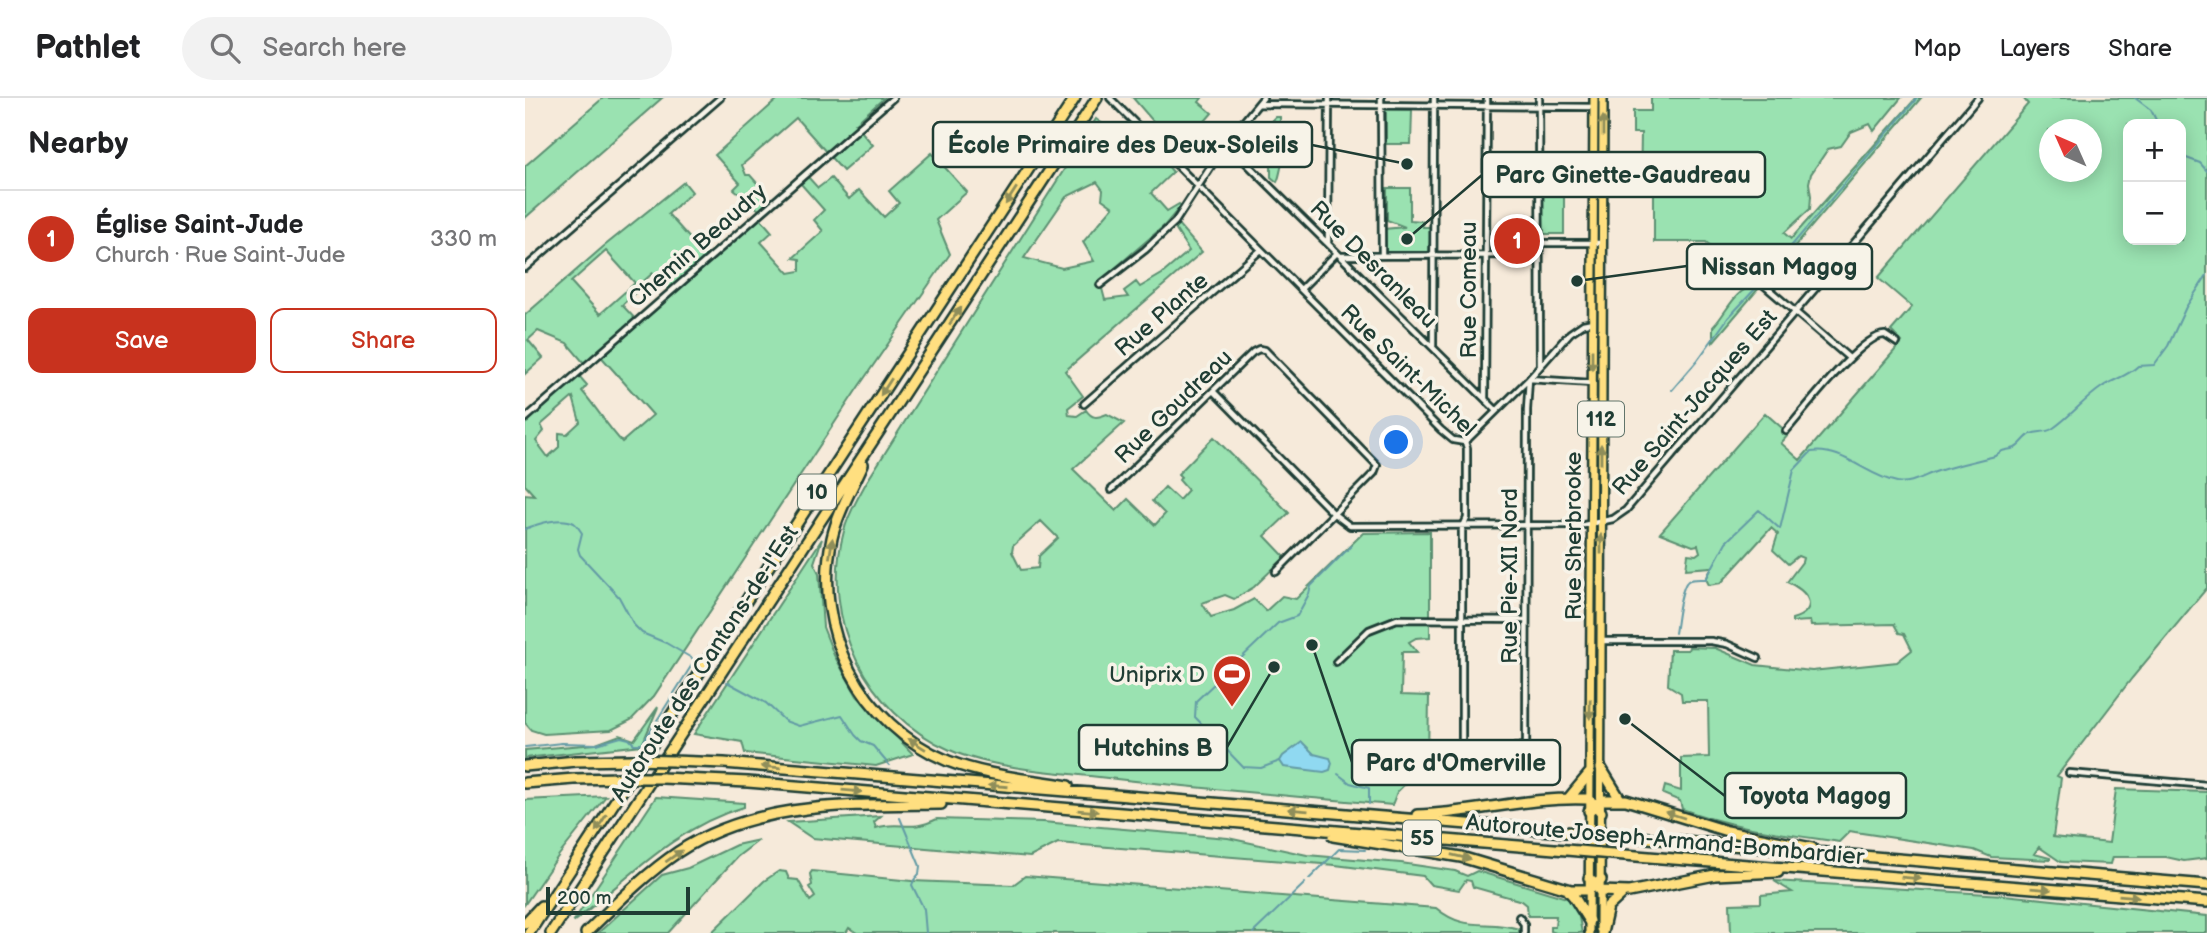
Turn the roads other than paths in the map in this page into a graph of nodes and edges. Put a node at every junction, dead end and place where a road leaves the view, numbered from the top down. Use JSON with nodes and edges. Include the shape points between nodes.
{"nodes":[{"id":1,"x":720,"y":98,"type":"edge"},
{"id":2,"x":893,"y":98,"type":"edge"},
{"id":3,"x":1075,"y":98,"type":"edge"},
{"id":4,"x":1097,"y":98,"type":"edge"},
{"id":5,"x":1110,"y":98,"type":"edge"},
{"id":6,"x":1263,"y":98,"type":"edge"},
{"id":7,"x":1329,"y":98,"type":"edge"},
{"id":8,"x":1381,"y":98,"type":"edge"},
{"id":9,"x":1434,"y":98,"type":"edge"},
{"id":10,"x":1487,"y":98,"type":"edge"},
{"id":11,"x":1539,"y":98,"type":"edge"},
{"id":12,"x":1594,"y":98,"type":"edge"},
{"id":13,"x":1603,"y":98,"type":"edge"},
{"id":14,"x":1978,"y":98,"type":"edge"},
{"id":15,"x":1258,"y":104,"type":"junction"},
{"id":16,"x":1329,"y":105,"type":"junction"},
{"id":17,"x":1381,"y":105,"type":"junction"},
{"id":18,"x":1434,"y":106,"type":"junction"},
{"id":19,"x":1486,"y":106,"type":"junction"},
{"id":20,"x":1539,"y":106,"type":"junction"},
{"id":21,"x":1594,"y":107,"type":"junction"},
{"id":22,"x":1226,"y":144,"type":"junction"},
{"id":23,"x":1198,"y":186,"type":"junction"},
{"id":24,"x":1328,"y":243,"type":"junction"},
{"id":25,"x":1539,"y":243,"type":"junction"},
{"id":26,"x":1598,"y":243,"type":"junction"},
{"id":27,"x":1261,"y":250,"type":"junction"},
{"id":28,"x":1339,"y":254,"type":"junction"},
{"id":29,"x":1486,"y":255,"type":"junction"},
{"id":30,"x":1538,"y":255,"type":"junction"},
{"id":31,"x":1382,"y":256,"type":"junction"},
{"id":32,"x":1434,"y":256,"type":"junction"},
{"id":33,"x":525,"y":268,"type":"edge"},
{"id":34,"x":1751,"y":274,"type":"dead end"},
{"id":35,"x":1100,"y":285,"type":"dead end"},
{"id":36,"x":1301,"y":289,"type":"junction"},
{"id":37,"x":1795,"y":312,"type":"junction"},
{"id":38,"x":1593,"y":322,"type":"junction"},
{"id":39,"x":1897,"y":343,"type":"dead end"},
{"id":40,"x":1433,"y":347,"type":"junction"},
{"id":41,"x":1849,"y":358,"type":"junction"},
{"id":42,"x":1540,"y":365,"type":"junction"},
{"id":43,"x":1529,"y":379,"type":"junction"},
{"id":44,"x":1592,"y":383,"type":"junction"},
{"id":45,"x":1213,"y":391,"type":"junction"},
{"id":46,"x":1485,"y":398,"type":"junction"},
{"id":47,"x":1084,"y":404,"type":"dead end"},
{"id":48,"x":1496,"y":410,"type":"junction"},
{"id":49,"x":525,"y":419,"type":"edge"},
{"id":50,"x":1786,"y":431,"type":"dead end"},
{"id":51,"x":877,"y":435,"type":"junction"},
{"id":52,"x":1465,"y":442,"type":"junction"},
{"id":53,"x":1111,"y":490,"type":"dead end"},
{"id":54,"x":1334,"y":514,"type":"junction"},
{"id":55,"x":1596,"y":523,"type":"junction"},
{"id":56,"x":1465,"y":524,"type":"junction"},
{"id":57,"x":1526,"y":524,"type":"junction"},
{"id":58,"x":1276,"y":572,"type":"dead end"},
{"id":59,"x":1462,"y":620,"type":"junction"},
{"id":60,"x":1526,"y":620,"type":"junction"},
{"id":61,"x":1600,"y":641,"type":"junction"},
{"id":62,"x":1758,"y":658,"type":"dead end"},
{"id":63,"x":1336,"y":662,"type":"dead end"},
{"id":64,"x":1526,"y":746,"type":"junction"},
{"id":65,"x":1462,"y":755,"type":"junction"},
{"id":66,"x":1433,"y":757,"type":"dead end"},
{"id":67,"x":525,"y":766,"type":"edge"},
{"id":68,"x":1601,"y":768,"type":"junction"},
{"id":69,"x":1526,"y":773,"type":"dead end"},
{"id":70,"x":1589,"y":774,"type":"junction"},
{"id":71,"x":2069,"y":774,"type":"dead end"},
{"id":72,"x":525,"y":783,"type":"edge"},
{"id":73,"x":2207,"y":785,"type":"edge"},
{"id":74,"x":1115,"y":795,"type":"junction"},
{"id":75,"x":1569,"y":798,"type":"junction"},
{"id":76,"x":1621,"y":799,"type":"junction"},
{"id":77,"x":995,"y":804,"type":"junction"},
{"id":78,"x":1595,"y":805,"type":"junction"},
{"id":79,"x":1366,"y":816,"type":"junction"},
{"id":80,"x":1265,"y":825,"type":"junction"},
{"id":81,"x":1845,"y":855,"type":"junction"},
{"id":82,"x":1818,"y":871,"type":"junction"},
{"id":83,"x":2207,"y":884,"type":"edge"},
{"id":84,"x":1595,"y":885,"type":"junction"},
{"id":85,"x":559,"y":887,"type":"junction"},
{"id":86,"x":1567,"y":889,"type":"junction"},
{"id":87,"x":1623,"y":892,"type":"junction"},
{"id":88,"x":2207,"y":902,"type":"edge"},
{"id":89,"x":1519,"y":917,"type":"dead end"},
{"id":90,"x":1589,"y":922,"type":"junction"},
{"id":91,"x":525,"y":923,"type":"edge"},
{"id":92,"x":529,"y":933,"type":"edge"},
{"id":93,"x":551,"y":933,"type":"edge"},
{"id":94,"x":586,"y":933,"type":"edge"},
{"id":95,"x":1524,"y":933,"type":"edge"},
{"id":96,"x":1589,"y":933,"type":"edge"},
{"id":97,"x":1601,"y":933,"type":"edge"}],
"edges":[{"from":1,"to":33,"type":"street"},
{"from":2,"to":49,"type":"street","name":"Chemin Beaudry"},
{"from":3,"to":85,"type":"highway","name":"Autoroute des Cantons-de-l'Est","number":"10","one_way":true},
{"from":51,"to":4,"type":"highway","name":"Autoroute des Cantons-de-l'Est","number":"10","one_way":true},
{"from":5,"to":23,"type":"street","name":"Rue Saint-Michel"},
{"from":6,"to":15,"type":"street"},
{"from":7,"to":16,"type":"street"},
{"from":8,"to":17,"type":"street"},
{"from":9,"to":18,"type":"street"},
{"from":10,"to":19,"type":"street","name":"Rue Comeau"},
{"from":11,"to":20,"type":"street"},
{"from":12,"to":21,"type":"main road","name":"Rue Sherbrooke","number":"112"},
{"from":26,"to":13,"type":"main road","name":"Rue Sherbrooke","number":"112","one_way":true},
{"from":14,"to":37,"type":"street","name":"Rue Saint-Jacques Est"},
{"from":15,"to":16,"type":"street"},
{"from":15,"to":22,"type":"street"},
{"from":16,"to":17,"type":"street"},
{"from":16,"to":24,"type":"street"},
{"from":17,"to":18,"type":"street"},
{"from":17,"to":31,"type":"street"},
{"from":18,"to":19,"type":"street"},
{"from":18,"to":32,"type":"street"},
{"from":19,"to":20,"type":"street"},
{"from":19,"to":29,"type":"street","name":"Rue Comeau"},
{"from":20,"to":21,"type":"street"},
{"from":20,"to":25,"type":"street"},
{"from":21,"to":26,"type":"main road","name":"Rue Sherbrooke","number":"112"},
{"from":22,"to":23,"type":"street"},
{"from":22,"to":24,"type":"street","name":"Rue Desranleau"},
{"from":23,"to":27,"type":"street","name":"Rue Saint-Michel"},
{"from":23,"to":35,"type":"street","via":[[1169,229]]},
{"from":24,"to":28,"type":"street","name":"Rue Desranleau"},
{"from":25,"to":26,"type":"street"},
{"from":25,"to":30,"type":"street"},
{"from":26,"to":38,"type":"main road","name":"Rue Sherbrooke","number":"112"},
{"from":55,"to":26,"type":"main road","name":"Rue Sherbrooke","number":"112","one_way":true},
{"from":27,"to":36,"type":"street","name":"Rue Saint-Michel"},
{"from":27,"to":47,"type":"street","name":"Rue Plante"},
{"from":28,"to":31,"type":"street"},
{"from":28,"to":36,"type":"street"},
{"from":28,"to":40,"type":"street","name":"Rue Desranleau"},
{"from":29,"to":30,"type":"street"},
{"from":29,"to":32,"type":"street"},
{"from":29,"to":46,"type":"street","name":"Rue Comeau"},
{"from":30,"to":42,"type":"street"},
{"from":31,"to":32,"type":"street"},
{"from":32,"to":40,"type":"street"},
{"from":34,"to":37,"type":"street"},
{"from":36,"to":52,"type":"street","name":"Rue Saint-Michel","via":[[1444,433]]},
{"from":37,"to":41,"type":"street"},
{"from":37,"to":55,"type":"street","name":"Rue Saint-Jacques Est","via":[[1626,510]]},
{"from":38,"to":42,"type":"street","via":[[1574,330]]},
{"from":38,"to":44,"type":"main road","name":"Rue Sherbrooke","number":"112","one_way":true},
{"from":39,"to":41,"type":"street","via":[[1879,334]]},
{"from":40,"to":46,"type":"street","name":"Rue Desranleau"},
{"from":41,"to":50,"type":"street"},
{"from":42,"to":43,"type":"street"},
{"from":43,"to":44,"type":"street"},
{"from":43,"to":48,"type":"street"},
{"from":43,"to":57,"type":"street","name":"Rue Pie-XII Nord"},
{"from":44,"to":55,"type":"main road","name":"Rue Sherbrooke","number":"112"},
{"from":45,"to":53,"type":"street","name":"Rue Goudreau"},
{"from":45,"to":54,"type":"street"},
{"from":45,"to":54,"type":"street","name":"Rue Goudreau","via":[[1261,349],[1374,461],[1374,473]]},
{"from":46,"to":48,"type":"street","name":"Rue Desranleau"},
{"from":48,"to":52,"type":"street"},
{"from":74,"to":51,"type":"highway","one_way":true,"via":[[951,762],[904,735],[858,686],[832,625],[828,568],[840,513]]},
{"from":51,"to":93,"type":"highway","name":"Autoroute des Cantons-de-l'Est","number":"10"},
{"from":52,"to":56,"type":"street","name":"Rue Saint-Michel"},
{"from":54,"to":56,"type":"street","via":[[1359,527]]},
{"from":54,"to":58,"type":"street"},
{"from":55,"to":57,"type":"street"},
{"from":61,"to":55,"type":"main road","name":"Rue Sherbrooke","number":"112","one_way":true},
{"from":55,"to":70,"type":"main road","name":"Rue Sherbrooke","number":"112","one_way":true},
{"from":56,"to":57,"type":"street"},
{"from":56,"to":59,"type":"street","name":"Rue Saint-Michel"},
{"from":57,"to":60,"type":"street","name":"Rue Pie-XII Nord"},
{"from":59,"to":60,"type":"street"},
{"from":59,"to":63,"type":"street","via":[[1394,620],[1369,630]]},
{"from":59,"to":65,"type":"street","name":"Rue Saint-Michel"},
{"from":60,"to":64,"type":"street","name":"Rue Pie-XII Nord"},
{"from":61,"to":62,"type":"street","via":[[1711,641]]},
{"from":61,"to":68,"type":"main road","name":"Rue Sherbrooke","number":"112"},
{"from":64,"to":65,"type":"street"},
{"from":64,"to":69,"type":"street","name":"Rue Pie-XII Nord"},
{"from":65,"to":66,"type":"street"},
{"from":74,"to":67,"type":"highway","one_way":true,"bridge":true,"via":[[724,763],[632,760]]},
{"from":68,"to":76,"type":"highway"},
{"from":68,"to":78,"type":"main road","name":"Rue Sherbrooke","number":"112"},
{"from":70,"to":75,"type":"highway"},
{"from":70,"to":78,"type":"main road","name":"Rue Sherbrooke","number":"112"},
{"from":71,"to":73,"type":"street"},
{"from":72,"to":77,"type":"highway","one_way":true,"bridge":true,"via":[[662,778]]},
{"from":79,"to":74,"type":"highway","name":"Autoroute Joseph-Armand-Bombardier","number":"55","one_way":true},
{"from":75,"to":78,"type":"highway"},
{"from":75,"to":79,"type":"highway","via":[[1449,814]]},
{"from":76,"to":78,"type":"highway"},
{"from":81,"to":76,"type":"highway","one_way":true,"via":[[1727,831]]},
{"from":77,"to":80,"type":"highway","name":"Autoroute Joseph-Armand-Bombardier","number":"55","one_way":true},
{"from":94,"to":77,"type":"highway","one_way":true,"via":[[668,859],[736,823],[815,808]]},
{"from":78,"to":84,"type":"main road","name":"Rue Sherbrooke","number":"112"},
{"from":78,"to":84,"type":"main road","name":"Rue Sherbrooke","number":"112"},
{"from":79,"to":81,"type":"highway","name":"Autoroute Joseph-Armand-Bombardier","number":"55","bridge":true},
{"from":80,"to":82,"type":"highway","name":"Autoroute Joseph-Armand-Bombardier","number":"55","bridge":true},
{"from":80,"to":86,"type":"highway","one_way":true,"via":[[1453,855]]},
{"from":81,"to":83,"type":"highway","name":"Autoroute Joseph-Armand-Bombardier","number":"55"},
{"from":82,"to":87,"type":"highway","via":[[1715,875]]},
{"from":82,"to":88,"type":"highway","name":"Autoroute Joseph-Armand-Bombardier","number":"55","one_way":true},
{"from":84,"to":86,"type":"highway"},
{"from":84,"to":87,"type":"highway"},
{"from":84,"to":90,"type":"main road","name":"Rue Sherbrooke","number":"112"},
{"from":84,"to":97,"type":"main road","name":"Rue Sherbrooke","number":"112"},
{"from":85,"to":91,"type":"highway"},
{"from":85,"to":92,"type":"highway","name":"Autoroute des Cantons-de-l'Est","number":"10"},
{"from":86,"to":90,"type":"highway"},
{"from":87,"to":97,"type":"highway","via":[[1608,907]]},
{"from":89,"to":95,"type":"street"},
{"from":90,"to":96,"type":"main road","name":"Rue Sherbrooke","number":"112"}]}
